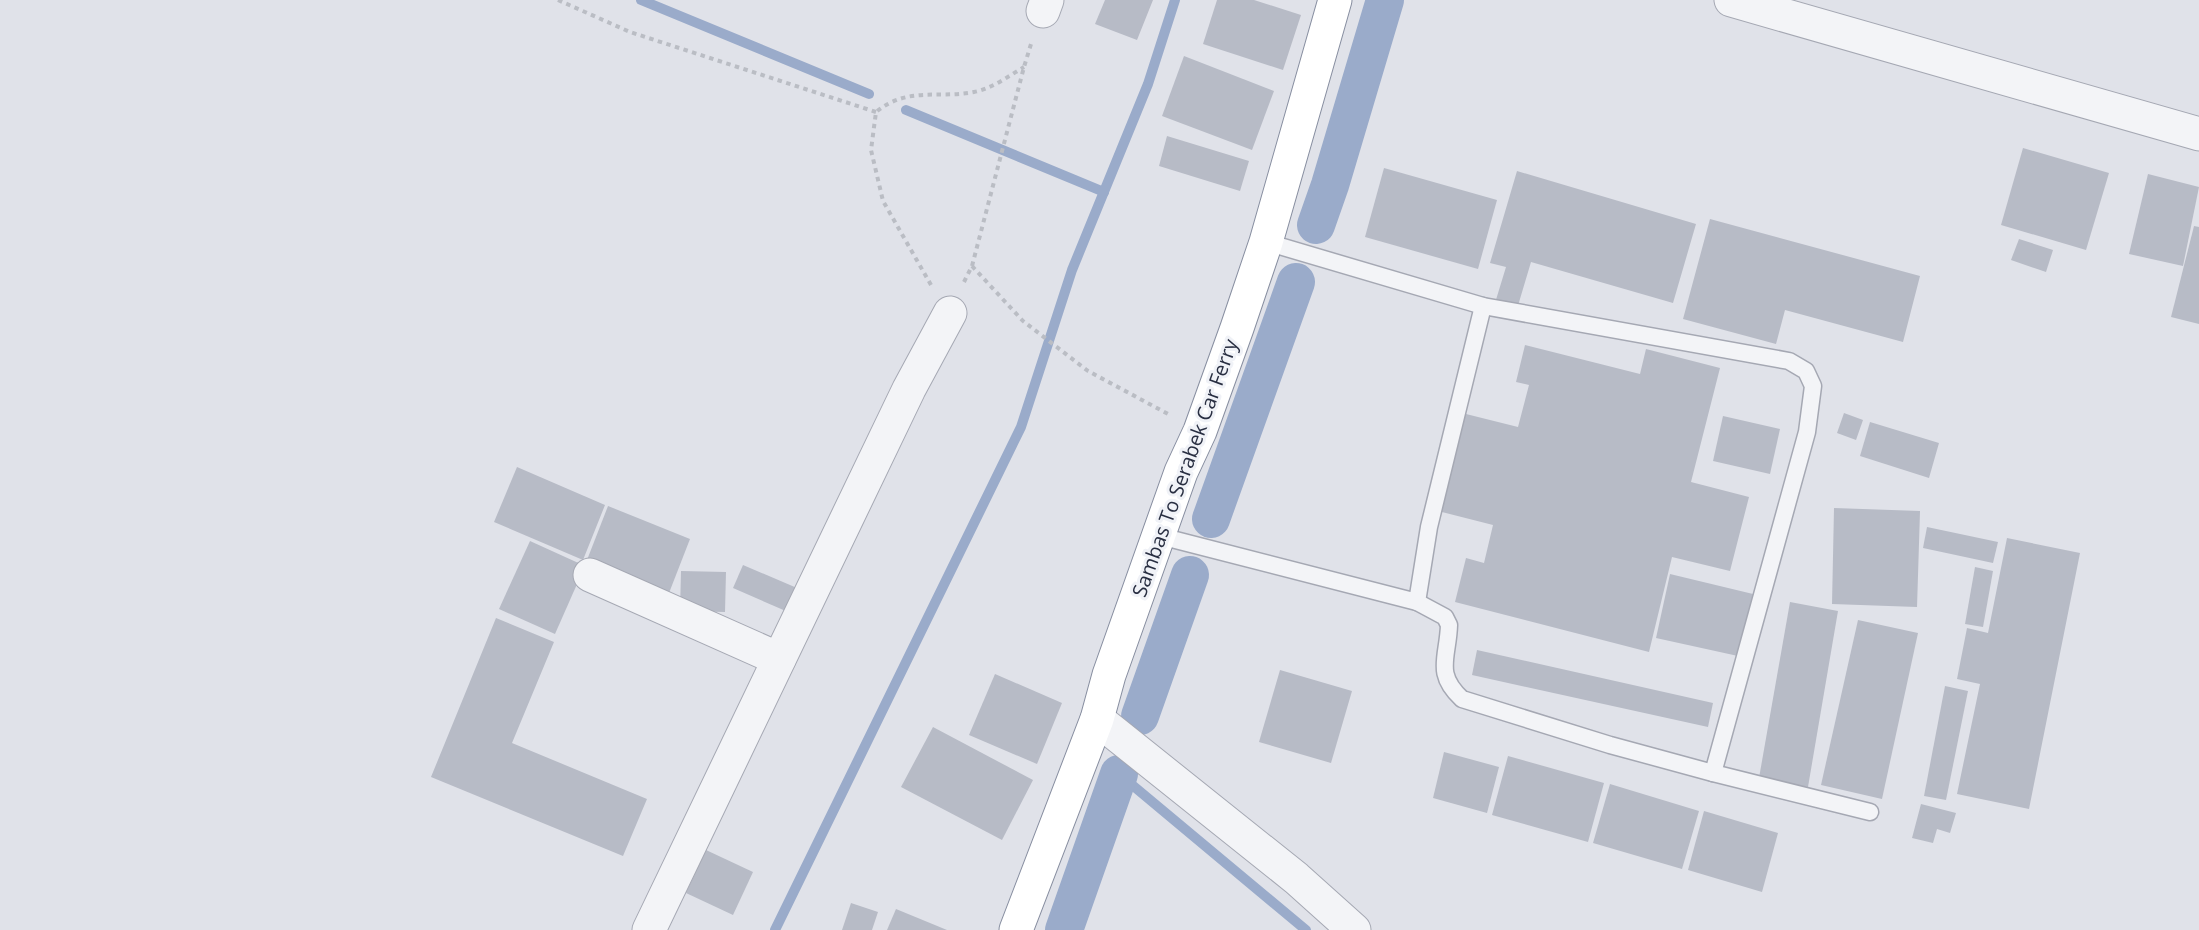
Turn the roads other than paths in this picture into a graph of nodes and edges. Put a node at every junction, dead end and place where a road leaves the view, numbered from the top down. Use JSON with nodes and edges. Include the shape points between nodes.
{"nodes":[{"id":1,"x":1335,"y":0,"type":"edge"},
{"id":2,"x":1731,"y":0,"type":"edge"},
{"id":3,"x":2199,"y":134,"type":"edge"},
{"id":4,"x":1266,"y":242,"type":"junction"},
{"id":5,"x":1483,"y":306,"type":"junction"},
{"id":6,"x":951,"y":313,"type":"road end"},
{"id":7,"x":1160,"y":536,"type":"junction"},
{"id":8,"x":590,"y":575,"type":"dead end"},
{"id":9,"x":1417,"y":602,"type":"junction"},
{"id":10,"x":779,"y":659,"type":"junction"},
{"id":11,"x":1097,"y":719,"type":"junction"},
{"id":12,"x":1713,"y":773,"type":"junction"},
{"id":13,"x":1870,"y":812,"type":"dead end"},
{"id":14,"x":650,"y":930,"type":"edge"},
{"id":15,"x":1016,"y":930,"type":"edge"},
{"id":16,"x":1354,"y":930,"type":"edge"}],
"edges":[{"from":1,"to":4,"type":"highway","name":"Sambas To Serabek Car Ferry"},
{"from":2,"to":3,"type":"street"},
{"from":4,"to":5,"type":"lane"},
{"from":4,"to":7,"type":"highway","name":"Sambas To Serabek Car Ferry"},
{"from":5,"to":9,"type":"lane","via":[[1429,527]]},
{"from":5,"to":12,"type":"lane","via":[[1789,361],[1806,370],[1813,386],[1807,432]]},
{"from":6,"to":10,"type":"street","via":[[909,389]]},
{"from":7,"to":9,"type":"lane"},
{"from":7,"to":11,"type":"highway","name":"Sambas To Serabek Car Ferry"},
{"from":8,"to":10,"type":"street"},
{"from":9,"to":12,"type":"lane","via":[[1445,617],[1449,625],[1445,679],[1462,699]]},
{"from":10,"to":14,"type":"street"},
{"from":11,"to":15,"type":"highway","name":"Sambas To Serabek Car Ferry"},
{"from":11,"to":16,"type":"street"},
{"from":12,"to":13,"type":"lane"}]}
